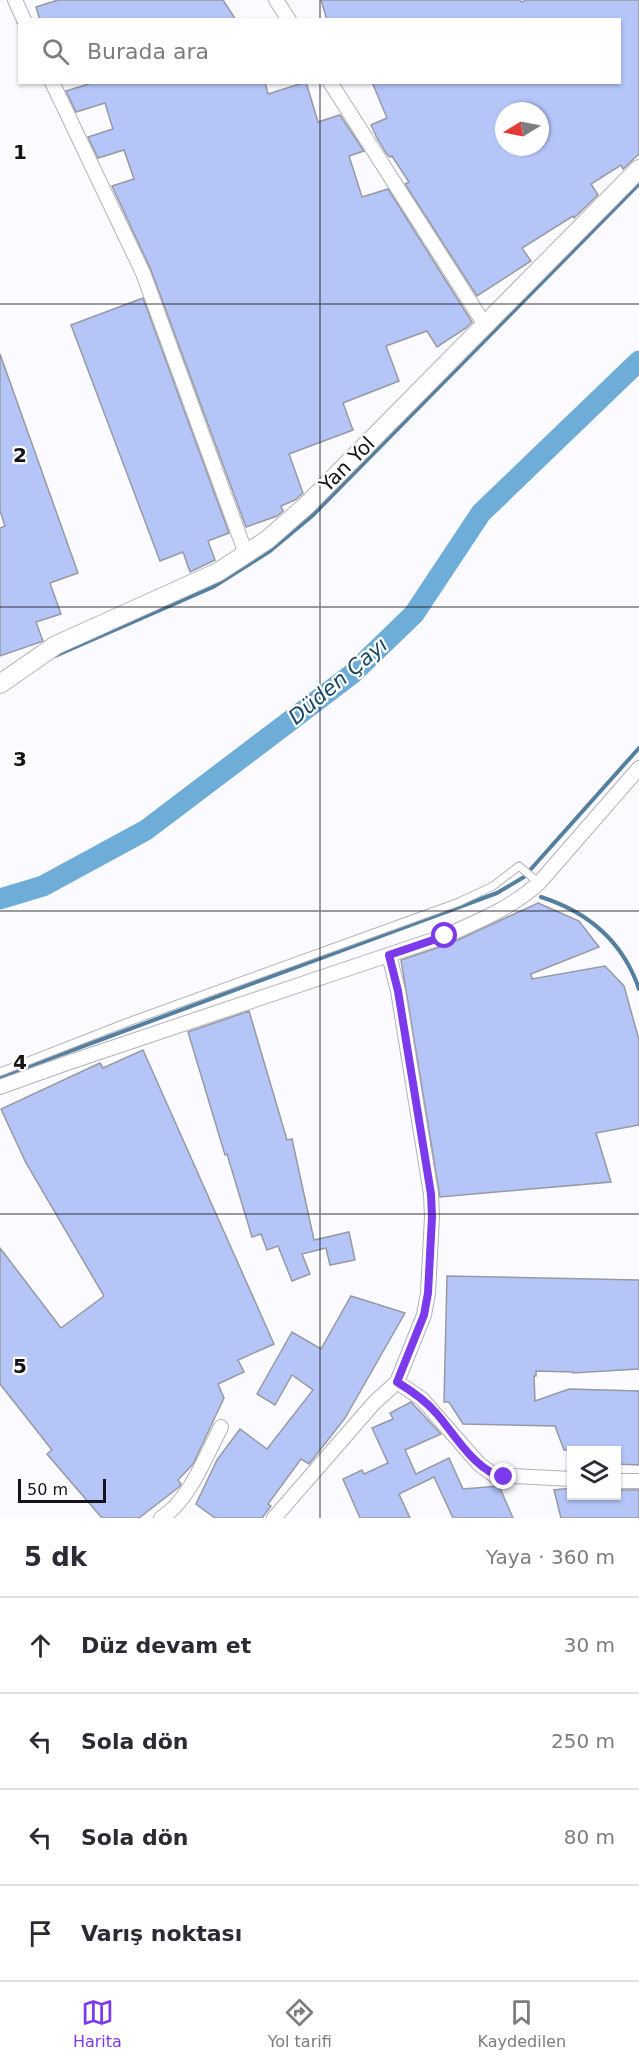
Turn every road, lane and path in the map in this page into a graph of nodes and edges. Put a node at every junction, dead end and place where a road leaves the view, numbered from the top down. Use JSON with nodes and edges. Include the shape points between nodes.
{"nodes":[{"id":1,"x":15,"y":0,"type":"edge"},
{"id":2,"x":276,"y":0,"type":"edge"},
{"id":3,"x":23,"y":18,"type":"edge"},
{"id":4,"x":288,"y":18,"type":"edge"},
{"id":5,"x":53,"y":84,"type":"edge"},
{"id":6,"x":331,"y":84,"type":"edge"},
{"id":7,"x":639,"y":169,"type":"edge"},
{"id":8,"x":485,"y":325,"type":"junction"},
{"id":9,"x":246,"y":554,"type":"junction"},
{"id":10,"x":0,"y":684,"type":"edge"},
{"id":11,"x":639,"y":768,"type":"edge"},
{"id":12,"x":538,"y":883,"type":"junction"},
{"id":13,"x":389,"y":955,"type":"junction"},
{"id":14,"x":0,"y":1072,"type":"edge"},
{"id":15,"x":0,"y":1087,"type":"edge"},
{"id":16,"x":397,"y":1382,"type":"junction"},
{"id":17,"x":221,"y":1427,"type":"dead end"},
{"id":18,"x":567,"y":1479,"type":"edge"},
{"id":19,"x":621,"y":1480,"type":"edge"},
{"id":20,"x":639,"y":1481,"type":"edge"},
{"id":21,"x":161,"y":1518,"type":"edge"},
{"id":22,"x":274,"y":1518,"type":"edge"}],
"edges":[{"from":1,"to":3,"type":"street"},
{"from":2,"to":4,"type":"street"},
{"from":5,"to":9,"type":"street","via":[[142,273]]},
{"from":6,"to":8,"type":"street"},
{"from":7,"to":8,"type":"street","name":"Yan Yol"},
{"from":8,"to":9,"type":"street","name":"Yan Yol","via":[[307,506]]},
{"from":9,"to":10,"type":"street","name":"Yan Yol","via":[[208,577],[57,645]]},
{"from":11,"to":12,"type":"street"},
{"from":12,"to":13,"type":"street","via":[[495,915]]},
{"from":12,"to":14,"type":"lane","via":[[519,866],[493,886],[459,902]]},
{"from":13,"to":15,"type":"street"},
{"from":13,"to":16,"type":"street","via":[[432,1217],[424,1315]]},
{"from":16,"to":18,"type":"street","via":[[422,1399],[494,1476]]},
{"from":16,"to":22,"type":"street"},
{"from":17,"to":21,"type":"street","via":[[181,1498]]},
{"from":19,"to":20,"type":"street"}]}
